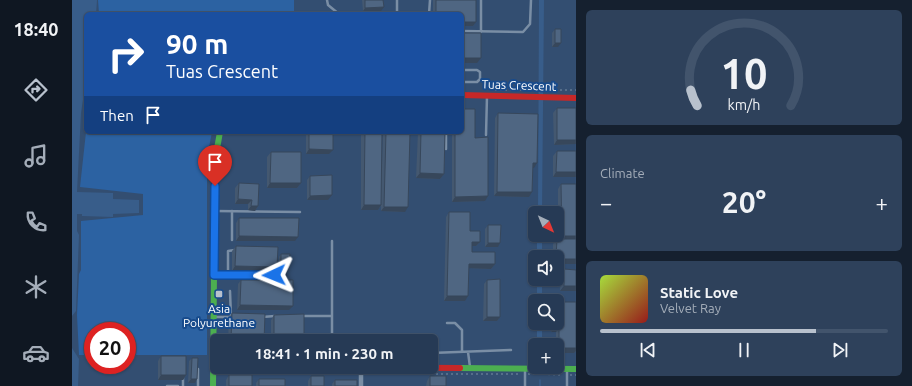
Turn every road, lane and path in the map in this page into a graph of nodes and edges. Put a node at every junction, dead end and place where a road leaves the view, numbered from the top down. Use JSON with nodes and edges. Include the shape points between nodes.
{"nodes":[{"id":1,"x":327,"y":0,"type":"edge"},
{"id":2,"x":397,"y":0,"type":"edge"},
{"id":3,"x":430,"y":0,"type":"edge"},
{"id":4,"x":481,"y":0,"type":"edge"},
{"id":5,"x":531,"y":0,"type":"edge"},
{"id":6,"x":337,"y":12,"type":"edge"},
{"id":7,"x":397,"y":12,"type":"edge"},
{"id":8,"x":430,"y":12,"type":"edge"},
{"id":9,"x":464,"y":32,"type":"edge"},
{"id":10,"x":482,"y":32,"type":"junction"},
{"id":11,"x":464,"y":70,"type":"edge"},
{"id":12,"x":464,"y":82,"type":"edge"},
{"id":13,"x":576,"y":90,"type":"edge"},
{"id":14,"x":490,"y":93,"type":"junction"},
{"id":15,"x":464,"y":95,"type":"edge"},
{"id":16,"x":576,"y":98,"type":"edge"},
{"id":17,"x":220,"y":134,"type":"edge"},
{"id":18,"x":446,"y":134,"type":"edge"},
{"id":19,"x":486,"y":135,"type":"dead end"},
{"id":20,"x":446,"y":149,"type":"edge"},
{"id":21,"x":215,"y":211,"type":"junction"},
{"id":22,"x":232,"y":211,"type":"junction"},
{"id":23,"x":300,"y":212,"type":"dead end"},
{"id":24,"x":232,"y":240,"type":"dead end"},
{"id":25,"x":332,"y":241,"type":"dead end"},
{"id":26,"x":236,"y":250,"type":"edge"},
{"id":27,"x":275,"y":266,"type":"edge"},
{"id":28,"x":228,"y":275,"type":"junction"},
{"id":29,"x":213,"y":278,"type":"junction"},
{"id":30,"x":230,"y":291,"type":"dead end"},
{"id":31,"x":277,"y":316,"type":"edge"},
{"id":32,"x":300,"y":316,"type":"edge"},
{"id":33,"x":331,"y":316,"type":"junction"},
{"id":34,"x":214,"y":317,"type":"junction"},
{"id":35,"x":231,"y":317,"type":"junction"},
{"id":36,"x":239,"y":317,"type":"edge"},
{"id":37,"x":254,"y":317,"type":"edge"},
{"id":38,"x":447,"y":323,"type":"dead end"},
{"id":39,"x":214,"y":334,"type":"edge"},
{"id":40,"x":332,"y":334,"type":"edge"},
{"id":41,"x":511,"y":350,"type":"dead end"},
{"id":42,"x":462,"y":352,"type":"junction"},
{"id":43,"x":468,"y":352,"type":"junction"},
{"id":44,"x":438,"y":353,"type":"edge"},
{"id":45,"x":198,"y":365,"type":"edge"},
{"id":46,"x":470,"y":369,"type":"junction"},
{"id":47,"x":576,"y":369,"type":"edge"},
{"id":48,"x":438,"y":370,"type":"edge"},
{"id":49,"x":438,"y":371,"type":"edge"},
{"id":50,"x":525,"y":372,"type":"junction"},
{"id":51,"x":567,"y":372,"type":"junction"},
{"id":52,"x":183,"y":374,"type":"edge"},
{"id":53,"x":214,"y":374,"type":"edge"},
{"id":54,"x":361,"y":374,"type":"edge"},
{"id":55,"x":576,"y":375,"type":"edge"},
{"id":56,"x":167,"y":386,"type":"edge"},
{"id":57,"x":178,"y":386,"type":"edge"},
{"id":58,"x":183,"y":386,"type":"edge"},
{"id":59,"x":198,"y":386,"type":"edge"},
{"id":60,"x":213,"y":386,"type":"edge"},
{"id":61,"x":361,"y":386,"type":"edge"},
{"id":62,"x":525,"y":386,"type":"edge"},
{"id":63,"x":567,"y":386,"type":"edge"}],
"edges":[{"from":1,"to":6,"type":"lane"},
{"from":2,"to":7,"type":"lane"},
{"from":3,"to":8,"type":"lane"},
{"from":4,"to":10,"type":"lane"},
{"from":5,"to":10,"type":"lane","via":[[530,24],[523,32]]},
{"from":9,"to":10,"type":"lane"},
{"from":11,"to":12,"type":"lane","via":[[480,72],[480,79],[477,82]]},
{"from":13,"to":14,"type":"path"},
{"from":14,"to":15,"type":"street","name":"Tuas Crescent"},
{"from":14,"to":16,"type":"street","name":"Tuas Crescent"},
{"from":14,"to":19,"type":"lane"},
{"from":17,"to":21,"type":"street","via":[[215,160]]},
{"from":18,"to":20,"type":"lane"},
{"from":21,"to":22,"type":"lane"},
{"from":21,"to":29,"type":"street"},
{"from":22,"to":23,"type":"lane"},
{"from":22,"to":24,"type":"lane"},
{"from":25,"to":33,"type":"lane"},
{"from":26,"to":28,"type":"lane","via":[[228,251]]},
{"from":27,"to":28,"type":"lane","via":[[272,276]]},
{"from":28,"to":29,"type":"lane"},
{"from":29,"to":34,"type":"street"},
{"from":30,"to":35,"type":"lane"},
{"from":31,"to":37,"type":"lane"},
{"from":32,"to":33,"type":"lane"},
{"from":33,"to":40,"type":"lane"},
{"from":34,"to":35,"type":"lane"},
{"from":34,"to":39,"type":"street"},
{"from":35,"to":36,"type":"lane"},
{"from":38,"to":42,"type":"lane","via":[[455,323],[462,330]]},
{"from":41,"to":43,"type":"lane"},
{"from":42,"to":43,"type":"lane"},
{"from":42,"to":44,"type":"lane"},
{"from":43,"to":46,"type":"lane"},
{"from":45,"to":59,"type":"lane"},
{"from":46,"to":48,"type":"street"},
{"from":46,"to":50,"type":"street"},
{"from":47,"to":51,"type":"street"},
{"from":49,"to":50,"type":"path"},
{"from":50,"to":51,"type":"street"},
{"from":50,"to":51,"type":"path"},
{"from":50,"to":62,"type":"lane"},
{"from":51,"to":55,"type":"path"},
{"from":51,"to":63,"type":"lane"},
{"from":52,"to":58,"type":"lane"},
{"from":53,"to":60,"type":"street"},
{"from":54,"to":61,"type":"street"},
{"from":56,"to":57,"type":"lane"}]}
